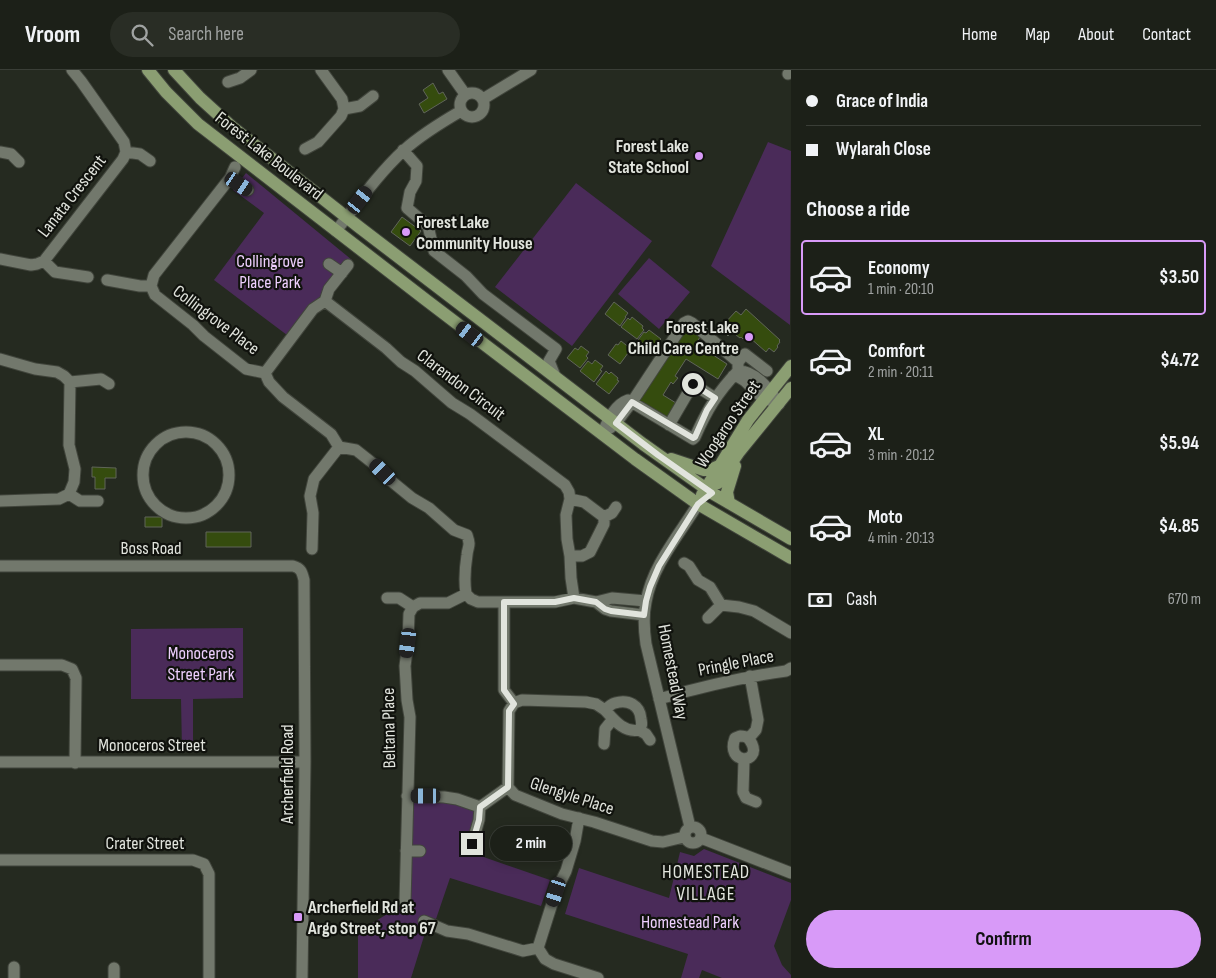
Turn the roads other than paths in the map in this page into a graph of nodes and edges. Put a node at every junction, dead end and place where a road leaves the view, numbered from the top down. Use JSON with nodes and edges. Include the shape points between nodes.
{"nodes":[{"id":1,"x":72,"y":70,"type":"edge"},
{"id":2,"x":148,"y":70,"type":"edge"},
{"id":3,"x":174,"y":70,"type":"edge"},
{"id":4,"x":251,"y":70,"type":"edge"},
{"id":5,"x":321,"y":70,"type":"edge"},
{"id":6,"x":448,"y":70,"type":"edge"},
{"id":7,"x":530,"y":70,"type":"edge"},
{"id":8,"x":228,"y":82,"type":"dead end"},
{"id":9,"x":465,"y":94,"type":"junction"},
{"id":10,"x":374,"y":96,"type":"dead end"},
{"id":11,"x":483,"y":99,"type":"junction"},
{"id":12,"x":344,"y":108,"type":"junction"},
{"id":13,"x":462,"y":111,"type":"junction"},
{"id":14,"x":306,"y":149,"type":"dead end"},
{"id":15,"x":403,"y":150,"type":"junction"},
{"id":16,"x":0,"y":152,"type":"edge"},
{"id":17,"x":126,"y":152,"type":"junction"},
{"id":18,"x":150,"y":161,"type":"dead end"},
{"id":19,"x":19,"y":162,"type":"dead end"},
{"id":20,"x":235,"y":166,"type":"dead end"},
{"id":21,"x":230,"y":178,"type":"junction"},
{"id":22,"x":248,"y":190,"type":"dead end"},
{"id":23,"x":347,"y":218,"type":"junction"},
{"id":24,"x":336,"y":231,"type":"junction"},
{"id":25,"x":0,"y":259,"type":"edge"},
{"id":26,"x":44,"y":261,"type":"junction"},
{"id":27,"x":329,"y":264,"type":"dead end"},
{"id":28,"x":88,"y":277,"type":"dead end"},
{"id":29,"x":107,"y":280,"type":"dead end"},
{"id":30,"x":152,"y":286,"type":"junction"},
{"id":31,"x":325,"y":301,"type":"junction"},
{"id":32,"x":0,"y":359,"type":"edge"},
{"id":33,"x":791,"y":366,"type":"edge"},
{"id":34,"x":736,"y":369,"type":"junction"},
{"id":35,"x":767,"y":371,"type":"dead end"},
{"id":36,"x":265,"y":373,"type":"junction"},
{"id":37,"x":556,"y":376,"type":"junction"},
{"id":38,"x":70,"y":382,"type":"junction"},
{"id":39,"x":109,"y":384,"type":"dead end"},
{"id":40,"x":791,"y":388,"type":"edge"},
{"id":41,"x":767,"y":395,"type":"junction"},
{"id":42,"x":715,"y":398,"type":"junction"},
{"id":43,"x":632,"y":402,"type":"junction"},
{"id":44,"x":778,"y":404,"type":"junction"},
{"id":45,"x":613,"y":420,"type":"junction"},
{"id":46,"x":669,"y":425,"type":"junction"},
{"id":47,"x":602,"y":434,"type":"junction"},
{"id":48,"x":338,"y":447,"type":"junction"},
{"id":49,"x":739,"y":452,"type":"junction"},
{"id":50,"x":658,"y":455,"type":"junction"},
{"id":51,"x":719,"y":466,"type":"junction"},
{"id":52,"x":228,"y":485,"type":"joint"},
{"id":53,"x":708,"y":490,"type":"junction"},
{"id":54,"x":69,"y":494,"type":"junction"},
{"id":55,"x":570,"y":500,"type":"junction"},
{"id":56,"x":0,"y":501,"type":"edge"},
{"id":57,"x":98,"y":501,"type":"dead end"},
{"id":58,"x":729,"y":503,"type":"junction"},
{"id":59,"x":698,"y":504,"type":"junction"},
{"id":60,"x":616,"y":507,"type":"dead end"},
{"id":61,"x":604,"y":517,"type":"junction"},
{"id":62,"x":791,"y":539,"type":"edge"},
{"id":63,"x":312,"y":549,"type":"dead end"},
{"id":64,"x":570,"y":556,"type":"junction"},
{"id":65,"x":791,"y":558,"type":"edge"},
{"id":66,"x":684,"y":563,"type":"dead end"},
{"id":67,"x":0,"y":566,"type":"edge"},
{"id":68,"x":301,"y":570,"type":"joint"},
{"id":69,"x":466,"y":594,"type":"junction"},
{"id":70,"x":387,"y":598,"type":"dead end"},
{"id":71,"x":574,"y":598,"type":"junction"},
{"id":72,"x":646,"y":601,"type":"junction"},
{"id":73,"x":504,"y":602,"type":"junction"},
{"id":74,"x":596,"y":602,"type":"junction"},
{"id":75,"x":721,"y":605,"type":"junction"},
{"id":76,"x":413,"y":607,"type":"junction"},
{"id":77,"x":644,"y":615,"type":"junction"},
{"id":78,"x":708,"y":618,"type":"dead end"},
{"id":79,"x":791,"y":633,"type":"edge"},
{"id":80,"x":0,"y":664,"type":"edge"},
{"id":81,"x":791,"y":668,"type":"edge"},
{"id":82,"x":750,"y":676,"type":"junction"},
{"id":83,"x":659,"y":700,"type":"junction"},
{"id":84,"x":514,"y":704,"type":"junction"},
{"id":85,"x":605,"y":710,"type":"junction"},
{"id":86,"x":613,"y":719,"type":"junction"},
{"id":87,"x":639,"y":730,"type":"junction"},
{"id":88,"x":749,"y":738,"type":"junction"},
{"id":89,"x":650,"y":740,"type":"dead end"},
{"id":90,"x":604,"y":744,"type":"dead end"},
{"id":91,"x":744,"y":760,"type":"junction"},
{"id":92,"x":0,"y":762,"type":"edge"},
{"id":93,"x":305,"y":762,"type":"junction"},
{"id":94,"x":75,"y":763,"type":"junction"},
{"id":95,"x":508,"y":787,"type":"junction"},
{"id":96,"x":408,"y":796,"type":"junction"},
{"id":97,"x":756,"y":802,"type":"dead end"},
{"id":98,"x":480,"y":807,"type":"junction"},
{"id":99,"x":579,"y":818,"type":"junction"},
{"id":100,"x":687,"y":832,"type":"junction"},
{"id":101,"x":472,"y":844,"type":"dead end"},
{"id":102,"x":406,"y":851,"type":"junction"},
{"id":103,"x":420,"y":851,"type":"dead end"},
{"id":104,"x":0,"y":860,"type":"edge"},
{"id":105,"x":791,"y":873,"type":"edge"},
{"id":106,"x":405,"y":903,"type":"dead end"},
{"id":107,"x":424,"y":921,"type":"dead end"},
{"id":108,"x":538,"y":948,"type":"junction"},
{"id":109,"x":209,"y":978,"type":"edge"},
{"id":110,"x":302,"y":978,"type":"edge"},
{"id":111,"x":598,"y":978,"type":"edge"}],
"edges":[{"from":1,"to":17,"type":"street","name":"Lanata Crescent","via":[[124,142]]},
{"from":2,"to":24,"type":"main road","name":"Forest Lake Boulevard","via":[[198,124]]},
{"from":3,"to":23,"type":"main road","name":"Forest Lake Boulevard","via":[[232,127]]},
{"from":4,"to":8,"type":"street"},
{"from":5,"to":12,"type":"street","via":[[342,99]]},
{"from":6,"to":9,"type":"street"},
{"from":7,"to":11,"type":"street"},
{"from":9,"to":11,"type":"street","via":[[474,92]]},
{"from":9,"to":13,"type":"street","via":[[460,102]]},
{"from":10,"to":12,"type":"street","via":[[360,106]]},
{"from":11,"to":13,"type":"street","via":[[484,109],[478,116],[470,117]]},
{"from":12,"to":14,"type":"street","via":[[318,142]]},
{"from":13,"to":15,"type":"street"},
{"from":15,"to":23,"type":"street"},
{"from":15,"to":37,"type":"street","via":[[417,166],[416,181],[407,208],[428,226],[434,251],[483,294],[556,349],[548,361]]},
{"from":16,"to":19,"type":"street","via":[[12,154]]},
{"from":17,"to":18,"type":"street","name":"Lanata Crescent","via":[[140,154]]},
{"from":17,"to":26,"type":"street","name":"Lanata Crescent"},
{"from":20,"to":21,"type":"street","name":"Collingrove Place"},
{"from":21,"to":22,"type":"street"},
{"from":21,"to":30,"type":"street","name":"Collingrove Place","via":[[154,275]]},
{"from":23,"to":24,"type":"street"},
{"from":23,"to":37,"type":"main road","name":"Forest Lake Boulevard"},
{"from":24,"to":47,"type":"main road","name":"Forest Lake Boulevard"},
{"from":25,"to":26,"type":"street","name":"Lanata Crescent","via":[[31,264]]},
{"from":26,"to":28,"type":"street","name":"Lanata Crescent","via":[[55,272]]},
{"from":27,"to":31,"type":"street","via":[[345,269],[329,289]]},
{"from":29,"to":30,"type":"street","name":"Collingrove Place"},
{"from":30,"to":36,"type":"street","name":"Collingrove Place","via":[[155,296],[246,369]]},
{"from":31,"to":36,"type":"street","via":[[313,309]]},
{"from":31,"to":55,"type":"street","name":"Clarendon Circuit","via":[[452,403],[565,486]]},
{"from":32,"to":38,"type":"street","via":[[57,372]]},
{"from":33,"to":41,"type":"main road","name":"Woogaroo Street"},
{"from":34,"to":35,"type":"street","via":[[745,354]]},
{"from":34,"to":41,"type":"street","via":[[740,376]]},
{"from":34,"to":42,"type":"street"},
{"from":34,"to":43,"type":"street","via":[[692,323],[684,322]]},
{"from":36,"to":48,"type":"street","via":[[283,397],[331,434]]},
{"from":37,"to":45,"type":"main road","name":"Forest Lake Boulevard"},
{"from":38,"to":39,"type":"street","via":[[101,379]]},
{"from":38,"to":54,"type":"street","via":[[69,445],[75,469]]},
{"from":40,"to":44,"type":"main road","name":"Woogaroo Street"},
{"from":41,"to":44,"type":"street"},
{"from":41,"to":51,"type":"main road","name":"Woogaroo Street"},
{"from":42,"to":46,"type":"street","via":[[695,437]]},
{"from":42,"to":46,"type":"street","via":[[693,384]]},
{"from":43,"to":45,"type":"street"},
{"from":43,"to":46,"type":"street"},
{"from":44,"to":49,"type":"main road","name":"Woogaroo Street"},
{"from":45,"to":47,"type":"street"},
{"from":45,"to":50,"type":"main road","name":"Forest Lake Boulevard"},
{"from":47,"to":59,"type":"main road","name":"Forest Lake Boulevard"},
{"from":48,"to":63,"type":"street","via":[[314,479],[310,496]]},
{"from":48,"to":69,"type":"street","via":[[356,450],[412,498],[454,530],[467,535],[470,544]]},
{"from":49,"to":53,"type":"main road","name":"Woogaroo Street"},
{"from":49,"to":58,"type":"main road","via":[[728,489]]},
{"from":50,"to":51,"type":"main road","via":[[704,470]]},
{"from":50,"to":53,"type":"main road","name":"Forest Lake Boulevard"},
{"from":51,"to":53,"type":"main road","name":"Woogaroo Street"},
{"from":52,"to":52,"type":"street","via":[[223,498],[213,509],[186,519],[171,516],[159,510],[144,487],[145,459],[163,438],[190,432],[204,436],[225,456],[229,470]]},
{"from":53,"to":58,"type":"main road","name":"Forest Lake Boulevard"},
{"from":53,"to":59,"type":"main road","name":"Woogaroo Street"},
{"from":54,"to":56,"type":"street","via":[[60,500]]},
{"from":54,"to":57,"type":"street","via":[[80,501]]},
{"from":55,"to":61,"type":"street","via":[[584,502]]},
{"from":55,"to":64,"type":"street","via":[[566,515]]},
{"from":58,"to":62,"type":"main road","name":"Forest Lake Boulevard"},
{"from":59,"to":65,"type":"main road","name":"Forest Lake Boulevard"},
{"from":59,"to":72,"type":"street","name":"Homestead Way","via":[[659,566]]},
{"from":60,"to":61,"type":"street"},
{"from":61,"to":64,"type":"street","via":[[604,524],[590,552]]},
{"from":64,"to":71,"type":"street"},
{"from":66,"to":75,"type":"street","via":[[690,566],[698,580],[710,587]]},
{"from":67,"to":68,"type":"street","name":"Boss Road","via":[[292,566]]},
{"from":68,"to":93,"type":"street","name":"Archerfield Road","via":[[304,580]]},
{"from":69,"to":73,"type":"street","via":[[478,602]]},
{"from":69,"to":76,"type":"street","via":[[448,603],[420,603]]},
{"from":70,"to":76,"type":"street","via":[[399,598]]},
{"from":71,"to":73,"type":"street","via":[[555,602]]},
{"from":71,"to":74,"type":"street"},
{"from":72,"to":74,"type":"street","via":[[612,598]]},
{"from":72,"to":77,"type":"street","name":"Homestead Way"},
{"from":73,"to":84,"type":"street","via":[[504,690]]},
{"from":74,"to":77,"type":"street","via":[[611,611]]},
{"from":75,"to":78,"type":"street"},
{"from":75,"to":79,"type":"street","via":[[754,611]]},
{"from":76,"to":96,"type":"street","name":"Beltana Place","via":[[408,614],[405,666],[410,717]]},
{"from":77,"to":83,"type":"street","name":"Homestead Way","via":[[646,644]]},
{"from":80,"to":94,"type":"street","via":[[62,665],[72,669],[76,678]]},
{"from":81,"to":82,"type":"street","name":"Pringle Place"},
{"from":82,"to":83,"type":"street","name":"Pringle Place"},
{"from":82,"to":88,"type":"street","via":[[758,720],[756,730]]},
{"from":83,"to":100,"type":"street","name":"Homestead Way"},
{"from":84,"to":85,"type":"street","via":[[522,700],[586,702]]},
{"from":84,"to":95,"type":"street","name":"Glengyle Place","via":[[509,711]]},
{"from":85,"to":86,"type":"street"},
{"from":85,"to":87,"type":"street","via":[[614,703],[634,704],[640,712],[642,726]]},
{"from":86,"to":87,"type":"street","via":[[620,726]]},
{"from":86,"to":90,"type":"street","via":[[605,729]]},
{"from":87,"to":89,"type":"street"},
{"from":88,"to":91,"type":"street","via":[[754,748]]},
{"from":88,"to":91,"type":"street","via":[[740,736],[733,744],[735,753]]},
{"from":91,"to":97,"type":"street","via":[[743,792],[746,798]]},
{"from":92,"to":94,"type":"street","name":"Monoceros Street"},
{"from":93,"to":94,"type":"street","name":"Monoceros Street"},
{"from":93,"to":110,"type":"street","name":"Archerfield Road"},
{"from":95,"to":98,"type":"street"},
{"from":95,"to":99,"type":"street","name":"Glengyle Place","via":[[515,795]]},
{"from":96,"to":98,"type":"street","via":[[444,796]]},
{"from":96,"to":102,"type":"street","name":"Beltana Place"},
{"from":98,"to":101,"type":"street"},
{"from":99,"to":100,"type":"street","name":"Glengyle Place","via":[[663,842]]},
{"from":99,"to":108,"type":"street","via":[[566,870]]},
{"from":100,"to":105,"type":"street","via":[[696,827],[701,838]]},
{"from":102,"to":103,"type":"street"},
{"from":102,"to":106,"type":"street","name":"Beltana Place"},
{"from":104,"to":109,"type":"street","name":"Crater Street","via":[[193,860],[204,864],[209,874]]},
{"from":107,"to":108,"type":"street","via":[[447,931],[523,951]]},
{"from":108,"to":111,"type":"street","via":[[545,959],[554,964]]}]}
